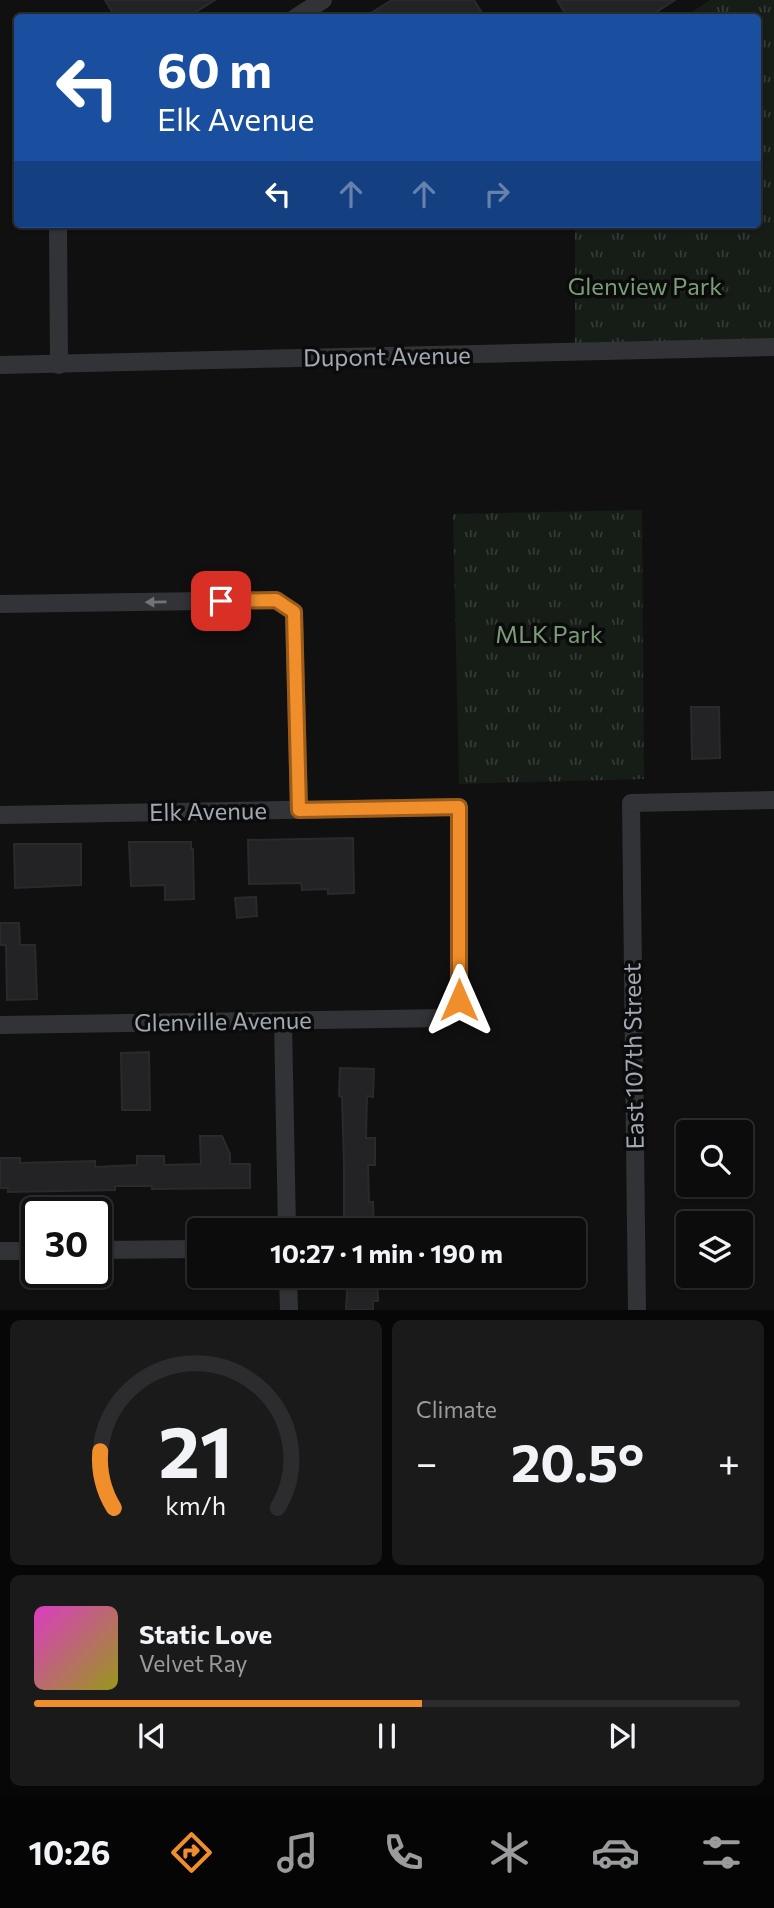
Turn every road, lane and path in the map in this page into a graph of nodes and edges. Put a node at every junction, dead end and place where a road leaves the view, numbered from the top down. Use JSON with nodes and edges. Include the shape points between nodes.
{"nodes":[{"id":1,"x":323,"y":0,"type":"edge"},
{"id":2,"x":301,"y":14,"type":"edge"},
{"id":3,"x":58,"y":228,"type":"edge"},
{"id":4,"x":774,"y":347,"type":"edge"},
{"id":5,"x":0,"y":365,"type":"edge"},
{"id":6,"x":59,"y":366,"type":"junction"},
{"id":7,"x":0,"y":604,"type":"edge"},
{"id":8,"x":774,"y":800,"type":"edge"},
{"id":9,"x":299,"y":810,"type":"junction"},
{"id":10,"x":0,"y":815,"type":"edge"},
{"id":11,"x":446,"y":1018,"type":"joint"},
{"id":12,"x":283,"y":1022,"type":"junction"},
{"id":13,"x":0,"y":1026,"type":"edge"},
{"id":14,"x":287,"y":1218,"type":"edge"},
{"id":15,"x":112,"y":1250,"type":"edge"},
{"id":16,"x":187,"y":1250,"type":"edge"},
{"id":17,"x":0,"y":1251,"type":"edge"},
{"id":18,"x":21,"y":1251,"type":"edge"},
{"id":19,"x":288,"y":1288,"type":"edge"},
{"id":20,"x":289,"y":1310,"type":"edge"},
{"id":21,"x":637,"y":1310,"type":"edge"}],
"edges":[{"from":1,"to":2,"type":"street"},
{"from":3,"to":6,"type":"street"},
{"from":4,"to":6,"type":"street","name":"Dupont Avenue"},
{"from":5,"to":6,"type":"street","name":"Dupont Avenue"},
{"from":9,"to":7,"type":"street","one_way":true,"via":[[294,612],[276,600]]},
{"from":8,"to":21,"type":"street","name":"East 107th Street","via":[[631,803]]},
{"from":9,"to":10,"type":"street","name":"Elk Avenue"},
{"from":9,"to":11,"type":"street","name":"Elk Avenue","via":[[459,807],[459,1000]]},
{"from":11,"to":12,"type":"street","name":"Glenville Avenue"},
{"from":12,"to":13,"type":"street","name":"Glenville Avenue"},
{"from":12,"to":14,"type":"street"},
{"from":15,"to":16,"type":"street"},
{"from":17,"to":18,"type":"street"},
{"from":19,"to":20,"type":"street"}]}
